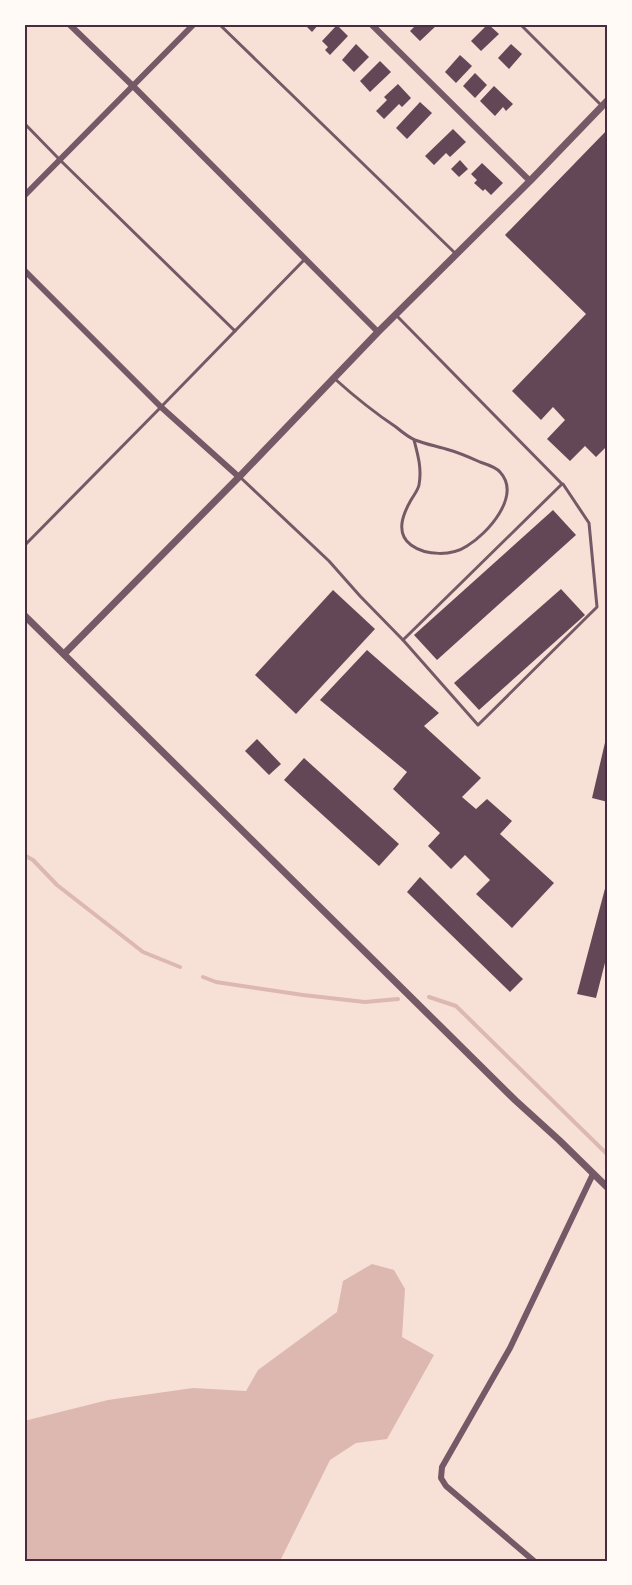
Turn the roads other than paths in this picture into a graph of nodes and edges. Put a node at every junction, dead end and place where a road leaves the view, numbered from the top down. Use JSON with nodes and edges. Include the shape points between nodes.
{"nodes":[{"id":1,"x":69,"y":24,"type":"edge"},
{"id":2,"x":194,"y":24,"type":"edge"},
{"id":3,"x":219,"y":24,"type":"edge"},
{"id":4,"x":371,"y":24,"type":"edge"},
{"id":5,"x":520,"y":24,"type":"edge"},
{"id":6,"x":133,"y":86,"type":"junction"},
{"id":7,"x":605,"y":103,"type":"edge"},
{"id":8,"x":24,"y":123,"type":"edge"},
{"id":9,"x":60,"y":160,"type":"junction"},
{"id":10,"x":530,"y":181,"type":"junction"},
{"id":11,"x":24,"y":196,"type":"edge"},
{"id":12,"x":456,"y":254,"type":"junction"},
{"id":13,"x":305,"y":258,"type":"junction"},
{"id":14,"x":24,"y":270,"type":"edge"},
{"id":15,"x":396,"y":314,"type":"junction"},
{"id":16,"x":235,"y":331,"type":"junction"},
{"id":17,"x":378,"y":332,"type":"junction"},
{"id":18,"x":334,"y":378,"type":"junction"},
{"id":19,"x":161,"y":407,"type":"junction"},
{"id":20,"x":414,"y":440,"type":"junction"},
{"id":21,"x":239,"y":477,"type":"junction"},
{"id":22,"x":562,"y":484,"type":"junction"},
{"id":23,"x":24,"y":546,"type":"edge"},
{"id":24,"x":24,"y":615,"type":"edge"},
{"id":25,"x":403,"y":640,"type":"junction"},
{"id":26,"x":64,"y":654,"type":"junction"},
{"id":27,"x":593,"y":1174,"type":"junction"},
{"id":28,"x":608,"y":1188,"type":"edge"},
{"id":29,"x":534,"y":1561,"type":"edge"}],
"edges":[{"from":1,"to":6,"type":"street"},
{"from":2,"to":6,"type":"street"},
{"from":3,"to":12,"type":"lane"},
{"from":4,"to":10,"type":"street"},
{"from":5,"to":7,"type":"lane"},
{"from":6,"to":9,"type":"street"},
{"from":6,"to":13,"type":"street"},
{"from":7,"to":10,"type":"street"},
{"from":8,"to":9,"type":"lane"},
{"from":9,"to":11,"type":"street"},
{"from":9,"to":16,"type":"lane"},
{"from":10,"to":12,"type":"street"},
{"from":12,"to":15,"type":"street"},
{"from":13,"to":16,"type":"lane"},
{"from":13,"to":17,"type":"street"},
{"from":14,"to":19,"type":"street"},
{"from":15,"to":17,"type":"street"},
{"from":15,"to":22,"type":"lane"},
{"from":16,"to":19,"type":"lane"},
{"from":17,"to":18,"type":"street"},
{"from":18,"to":20,"type":"lane","via":[[360,402]]},
{"from":18,"to":21,"type":"street"},
{"from":19,"to":21,"type":"street"},
{"from":19,"to":23,"type":"lane"},
{"from":20,"to":20,"type":"lane","via":[[486,464],[500,471],[505,481],[505,506],[466,548],[440,555],[423,551],[410,545],[401,532],[401,520],[419,487],[421,465]]},
{"from":21,"to":25,"type":"lane","via":[[329,561]]},
{"from":21,"to":26,"type":"street"},
{"from":22,"to":25,"type":"lane"},
{"from":22,"to":25,"type":"lane","via":[[589,523],[597,607],[478,725]]},
{"from":24,"to":26,"type":"street"},
{"from":26,"to":27,"type":"street"},
{"from":27,"to":28,"type":"street"},
{"from":27,"to":29,"type":"street","via":[[510,1348],[442,1467],[441,1478],[446,1486]]}]}
